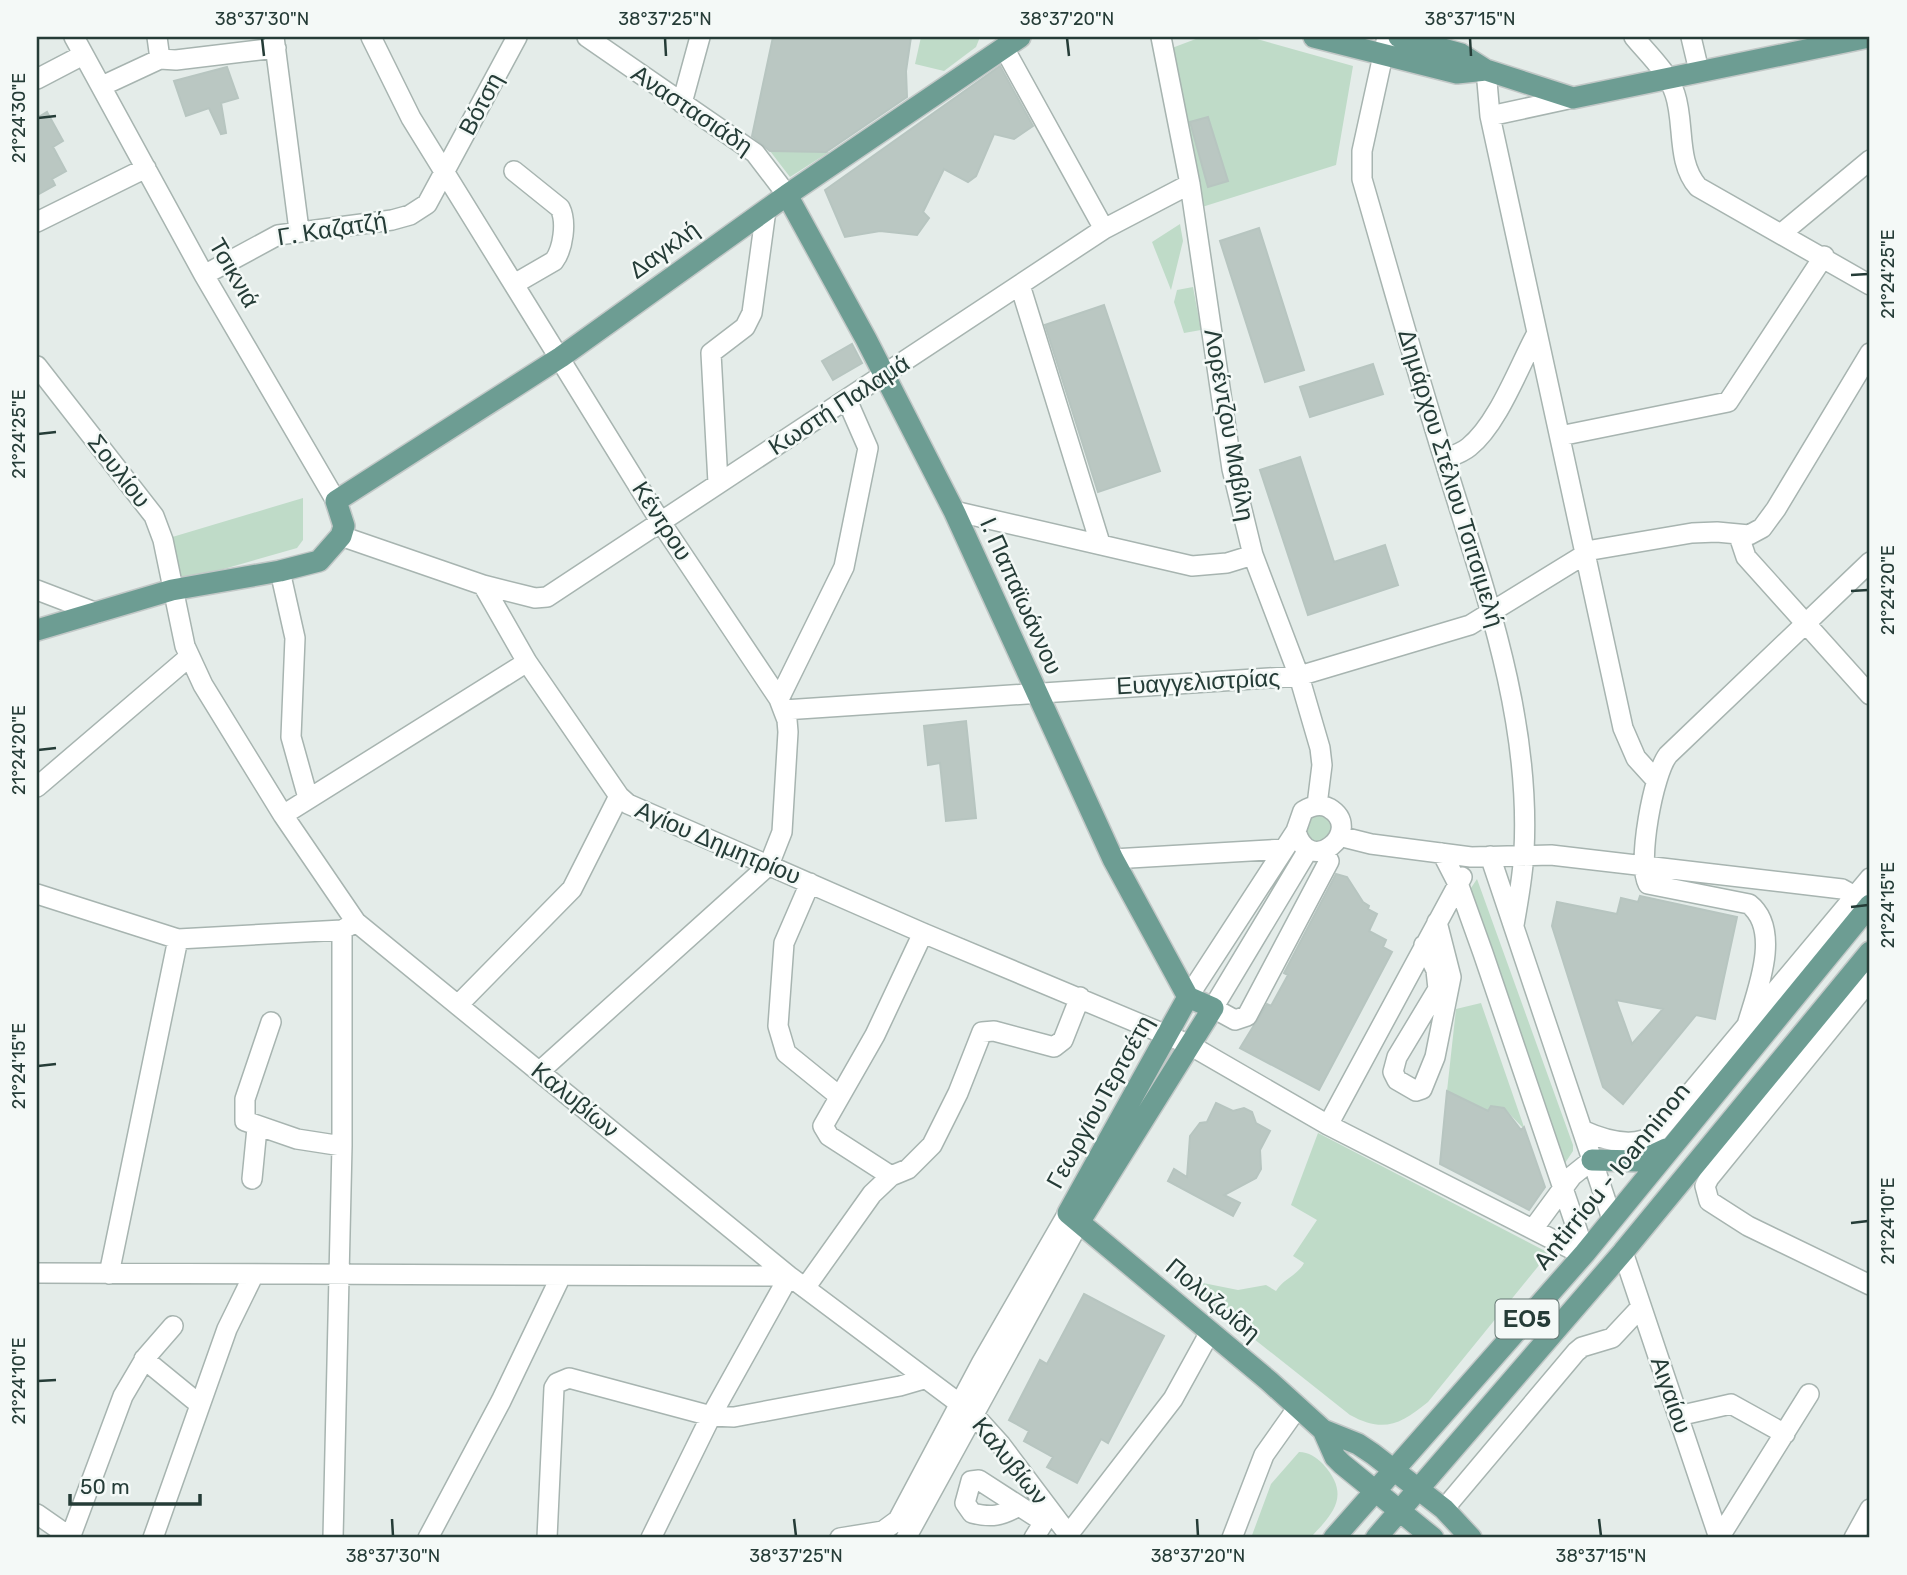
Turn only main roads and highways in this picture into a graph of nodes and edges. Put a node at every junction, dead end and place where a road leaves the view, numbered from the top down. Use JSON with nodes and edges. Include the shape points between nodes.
{"nodes":[{"id":1,"x":1399,"y":37,"type":"edge"},
{"id":2,"x":1869,"y":37,"type":"edge"},
{"id":3,"x":1326,"y":38,"type":"edge"},
{"id":4,"x":1009,"y":40,"type":"edge"},
{"id":5,"x":1385,"y":46,"type":"edge"},
{"id":6,"x":1486,"y":70,"type":"junction"},
{"id":7,"x":787,"y":195,"type":"junction"},
{"id":8,"x":336,"y":501,"type":"joint"},
{"id":9,"x":37,"y":630,"type":"edge"},
{"id":10,"x":1863,"y":900,"type":"edge"},
{"id":11,"x":1870,"y":952,"type":"edge"},
{"id":12,"x":1188,"y":997,"type":"junction"},
{"id":13,"x":1673,"y":1143,"type":"junction"},
{"id":14,"x":1592,"y":1160,"type":"road end"},
{"id":15,"x":1074,"y":1217,"type":"junction"},
{"id":16,"x":1323,"y":1430,"type":"junction"},
{"id":17,"x":1395,"y":1471,"type":"junction"},
{"id":18,"x":1417,"y":1488,"type":"junction"},
{"id":19,"x":1377,"y":1490,"type":"junction"},
{"id":20,"x":1401,"y":1510,"type":"junction"},
{"id":21,"x":1426,"y":1536,"type":"edge"},
{"id":22,"x":1334,"y":1538,"type":"edge"},
{"id":23,"x":1376,"y":1538,"type":"edge"},
{"id":24,"x":1471,"y":1538,"type":"edge"}],
"edges":[{"from":1,"to":6,"type":"main road","via":[[1461,54]]},
{"from":2,"to":6,"type":"main road","via":[[1573,98]]},
{"from":3,"to":5,"type":"main road"},
{"from":4,"to":7,"type":"main road","name":"Δαγκλή"},
{"from":5,"to":6,"type":"main road","via":[[1457,73]]},
{"from":7,"to":8,"type":"main road","name":"Δαγκλή","via":[[561,357]]},
{"from":7,"to":12,"type":"main road","name":"Ι. Παπαϊωάννου","via":[[954,511],[1113,859]]},
{"from":8,"to":9,"type":"main road","name":"Τσικνιά","via":[[344,526],[319,561],[172,590]]},
{"from":10,"to":13,"type":"main road","name":"Antirriou - Ioanninon","number":"ΕΟ5"},
{"from":11,"to":18,"type":"main road","number":"ΕΟ5","via":[[1623,1252]]},
{"from":12,"to":15,"type":"main road","name":"ΓεωργίουΤερτσέτη"},
{"from":12,"to":15,"type":"main road","name":"ΓεωργίουΤερτσέτη","via":[[1213,1009]]},
{"from":13,"to":14,"type":"main road","via":[[1659,1155],[1640,1161]]},
{"from":13,"to":17,"type":"main road","name":"Antirriou - Ioanninon","number":"ΕΟ5","via":[[1584,1254]]},
{"from":15,"to":16,"type":"main road","name":"Πολυζωίδη"},
{"from":16,"to":17,"type":"main road","via":[[1358,1444]]},
{"from":16,"to":19,"type":"main road","via":[[1335,1457]]},
{"from":17,"to":18,"type":"main road"},
{"from":17,"to":19,"type":"main road","name":"Antirriou - Ioanninon","number":"ΕΟ5"},
{"from":18,"to":20,"type":"main road","number":"ΕΟ5"},
{"from":18,"to":24,"type":"main road"},
{"from":19,"to":20,"type":"main road"},
{"from":19,"to":22,"type":"main road","name":"Antirriou - Ioanninon","number":"ΕΟ5"},
{"from":20,"to":21,"type":"main road"},
{"from":20,"to":23,"type":"main road","number":"ΕΟ5"}]}
